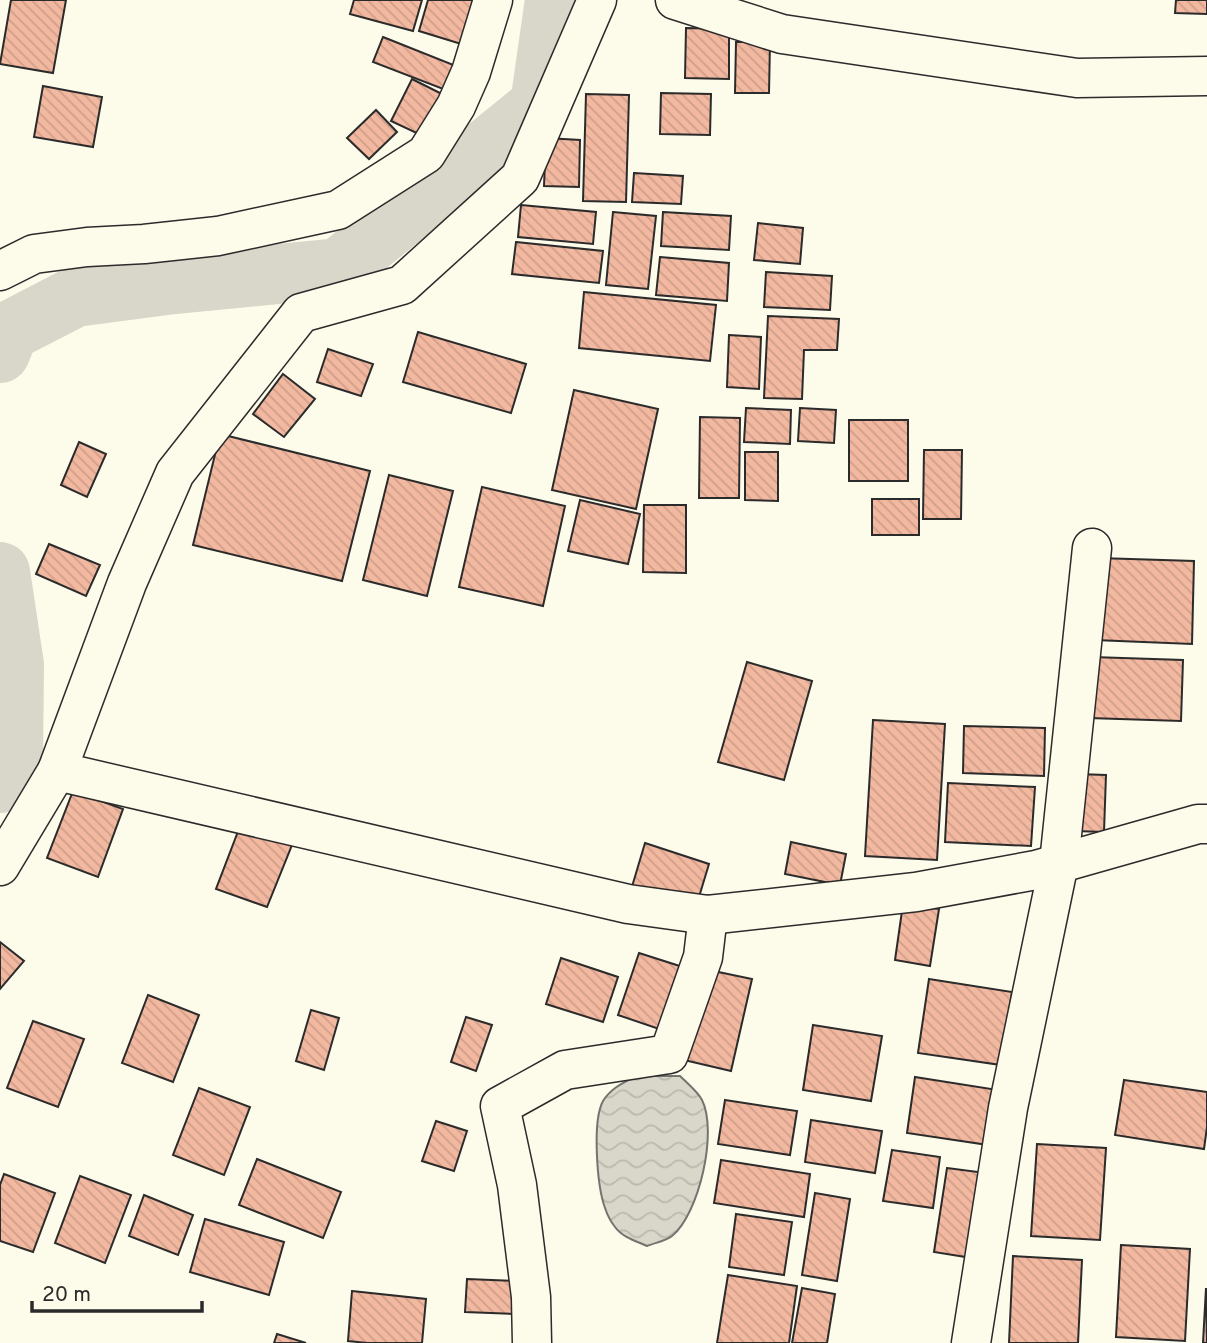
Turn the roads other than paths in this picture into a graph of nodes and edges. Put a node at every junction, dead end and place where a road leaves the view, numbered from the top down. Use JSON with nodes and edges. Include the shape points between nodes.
{"nodes":[{"id":1,"x":493,"y":0,"type":"edge"},
{"id":2,"x":597,"y":0,"type":"edge"},
{"id":3,"x":675,"y":0,"type":"edge"},
{"id":4,"x":1207,"y":76,"type":"edge"},
{"id":5,"x":0,"y":271,"type":"edge"},
{"id":6,"x":1092,"y":548,"type":"dead end"},
{"id":7,"x":57,"y":771,"type":"junction"},
{"id":8,"x":1207,"y":824,"type":"edge"},
{"id":9,"x":1059,"y":863,"type":"junction"},
{"id":10,"x":0,"y":866,"type":"edge"},
{"id":11,"x":708,"y":915,"type":"junction"},
{"id":12,"x":532,"y":1343,"type":"edge"},
{"id":13,"x":971,"y":1343,"type":"edge"}],
"edges":[{"from":1,"to":5,"type":"street","via":[[471,72],[426,153],[338,210],[218,236],[34,254]]},
{"from":2,"to":7,"type":"street","via":[[520,178],[402,285],[301,313],[175,473],[127,583]]},
{"from":3,"to":4,"type":"street","via":[[782,34],[1077,78]]},
{"from":6,"to":9,"type":"street"},
{"from":7,"to":10,"type":"street"},
{"from":7,"to":11,"type":"street","via":[[628,904]]},
{"from":8,"to":9,"type":"street"},
{"from":9,"to":11,"type":"street","via":[[916,892]]},
{"from":9,"to":13,"type":"street","via":[[1008,1108]]},
{"from":11,"to":12,"type":"street","via":[[703,957],[669,1054],[565,1070],[500,1106],[517,1185]]}]}
